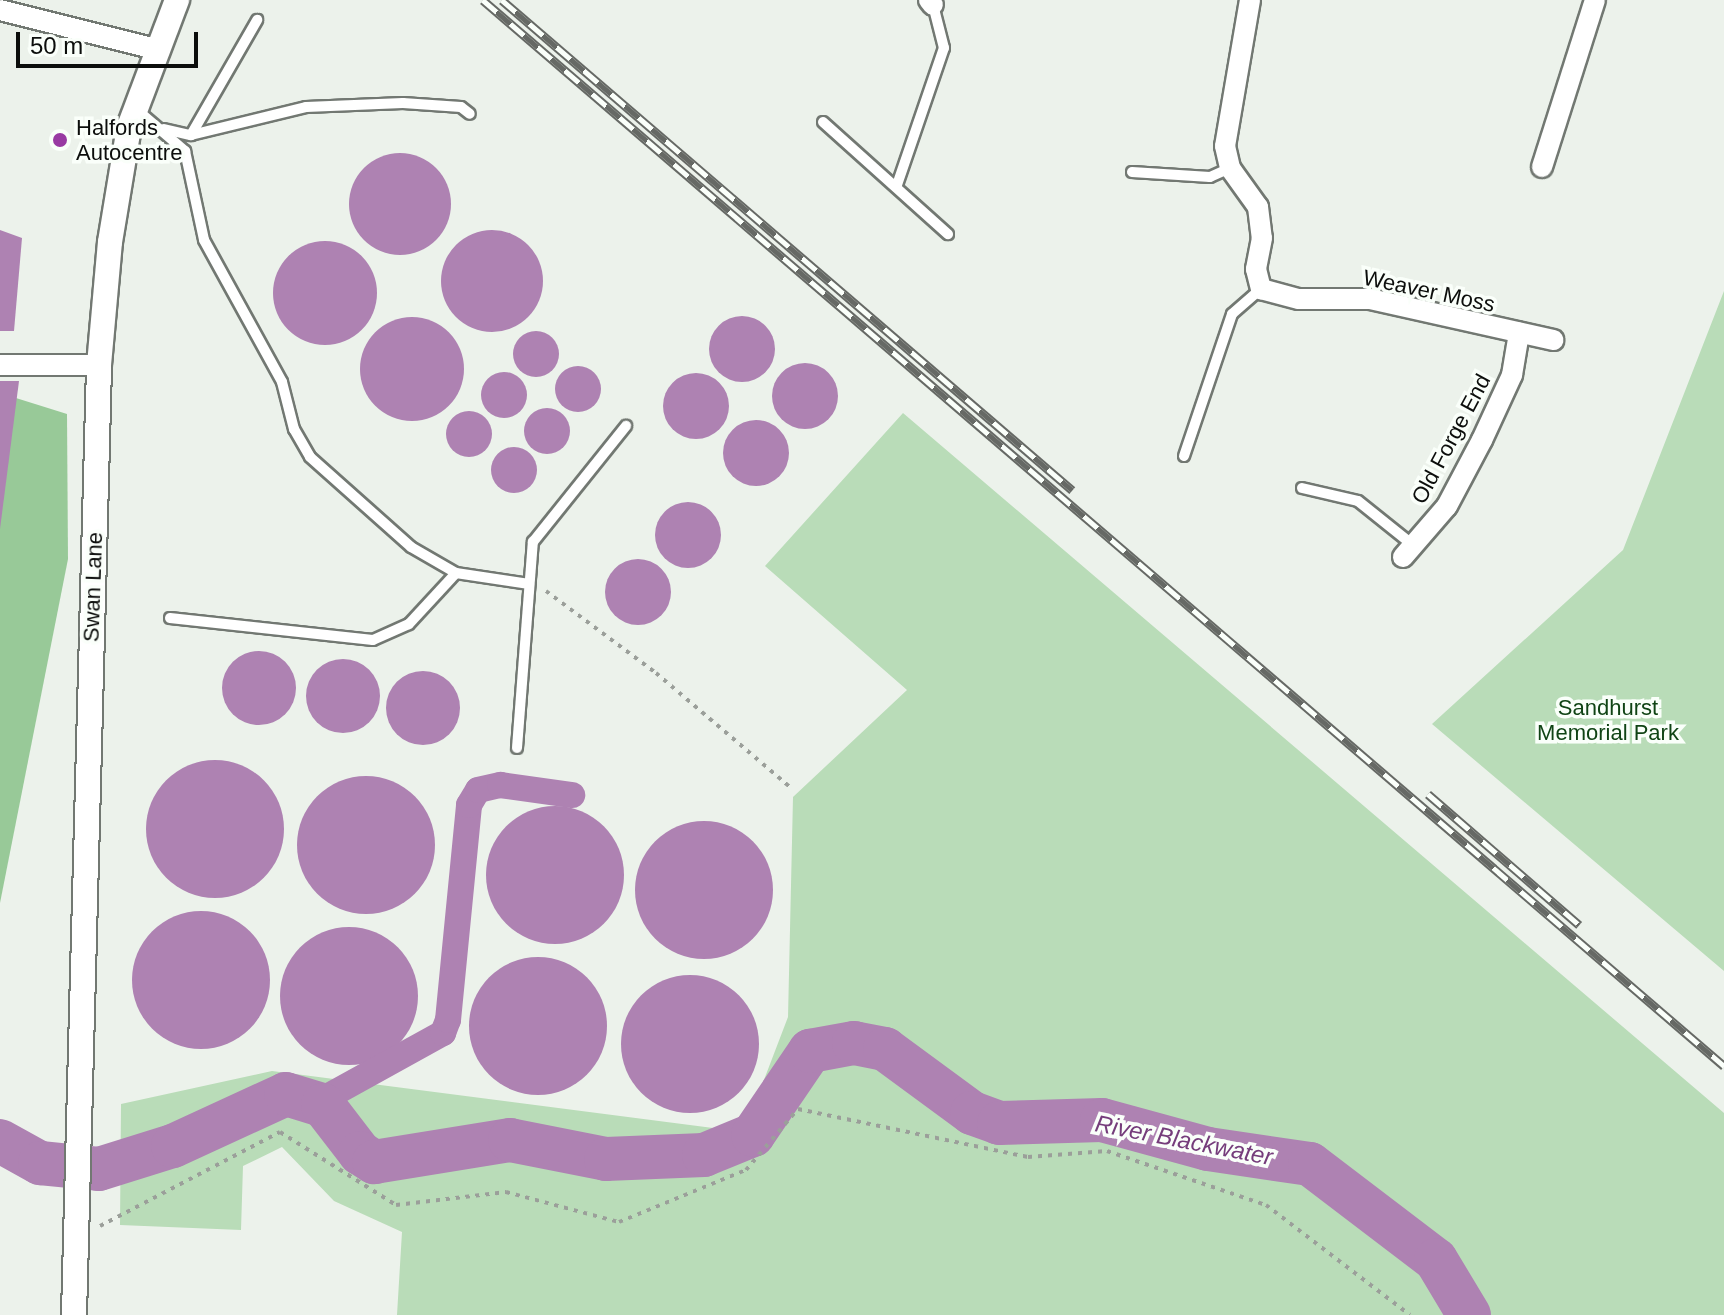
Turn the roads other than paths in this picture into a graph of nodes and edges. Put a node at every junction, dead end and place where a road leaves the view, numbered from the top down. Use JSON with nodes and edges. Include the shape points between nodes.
{"nodes":[{"id":1,"x":177,"y":0,"type":"edge"},
{"id":2,"x":1250,"y":0,"type":"edge"},
{"id":3,"x":1595,"y":0,"type":"edge"},
{"id":4,"x":931,"y":2,"type":"edge"},
{"id":5,"x":0,"y":10,"type":"edge"},
{"id":6,"x":257,"y":20,"type":"dead end"},
{"id":7,"x":155,"y":49,"type":"junction"},
{"id":8,"x":135,"y":108,"type":"junction"},
{"id":9,"x":470,"y":114,"type":"dead end"},
{"id":10,"x":823,"y":122,"type":"dead end"},
{"id":11,"x":162,"y":129,"type":"junction"},
{"id":12,"x":191,"y":135,"type":"junction"},
{"id":13,"x":1542,"y":167,"type":"dead end"},
{"id":14,"x":1230,"y":168,"type":"junction"},
{"id":15,"x":1132,"y":172,"type":"dead end"},
{"id":16,"x":897,"y":185,"type":"junction"},
{"id":17,"x":948,"y":234,"type":"dead end"},
{"id":18,"x":1261,"y":289,"type":"junction"},
{"id":19,"x":1519,"y":333,"type":"junction"},
{"id":20,"x":1553,"y":340,"type":"dead end"},
{"id":21,"x":0,"y":365,"type":"edge"},
{"id":22,"x":99,"y":365,"type":"junction"},
{"id":23,"x":626,"y":426,"type":"dead end"},
{"id":24,"x":1184,"y":456,"type":"dead end"},
{"id":25,"x":1302,"y":488,"type":"dead end"},
{"id":26,"x":1408,"y":551,"type":"joint"},
{"id":27,"x":456,"y":573,"type":"junction"},
{"id":28,"x":529,"y":584,"type":"junction"},
{"id":29,"x":170,"y":618,"type":"dead end"},
{"id":30,"x":517,"y":748,"type":"dead end"},
{"id":31,"x":74,"y":1315,"type":"edge"}],
"edges":[{"from":1,"to":7,"type":"street","name":"Swan Lane"},
{"from":2,"to":14,"type":"street","via":[[1225,146]]},
{"from":3,"to":13,"type":"street"},
{"from":4,"to":16,"type":"lane","via":[[944,48]]},
{"from":5,"to":7,"type":"street"},
{"from":6,"to":12,"type":"lane"},
{"from":7,"to":8,"type":"street","name":"Swan Lane"},
{"from":8,"to":11,"type":"lane"},
{"from":8,"to":22,"type":"street","name":"Swan Lane","via":[[112,229]]},
{"from":9,"to":12,"type":"lane","via":[[461,107],[403,103],[306,107]]},
{"from":10,"to":16,"type":"lane"},
{"from":11,"to":12,"type":"lane"},
{"from":11,"to":27,"type":"lane","via":[[185,151],[204,240],[282,382],[294,429],[310,457],[411,547]]},
{"from":14,"to":15,"type":"lane","via":[[1210,177]]},
{"from":14,"to":18,"type":"street","via":[[1258,207],[1262,238],[1256,269]]},
{"from":16,"to":17,"type":"lane"},
{"from":18,"to":19,"type":"street","name":"Weaver Moss","via":[[1299,299],[1370,299]]},
{"from":18,"to":24,"type":"lane","via":[[1232,314]]},
{"from":19,"to":20,"type":"street","name":"Weaver Moss"},
{"from":19,"to":26,"type":"street","name":"Old Forge End","via":[[1512,375],[1482,440],[1447,506]]},
{"from":21,"to":22,"type":"street"},
{"from":22,"to":31,"type":"street","name":"Swan Lane"},
{"from":23,"to":28,"type":"lane","via":[[533,542]]},
{"from":25,"to":26,"type":"lane","via":[[1358,501]]},
{"from":27,"to":28,"type":"lane"},
{"from":27,"to":29,"type":"lane","via":[[409,624],[373,640]]},
{"from":28,"to":30,"type":"lane"}]}
